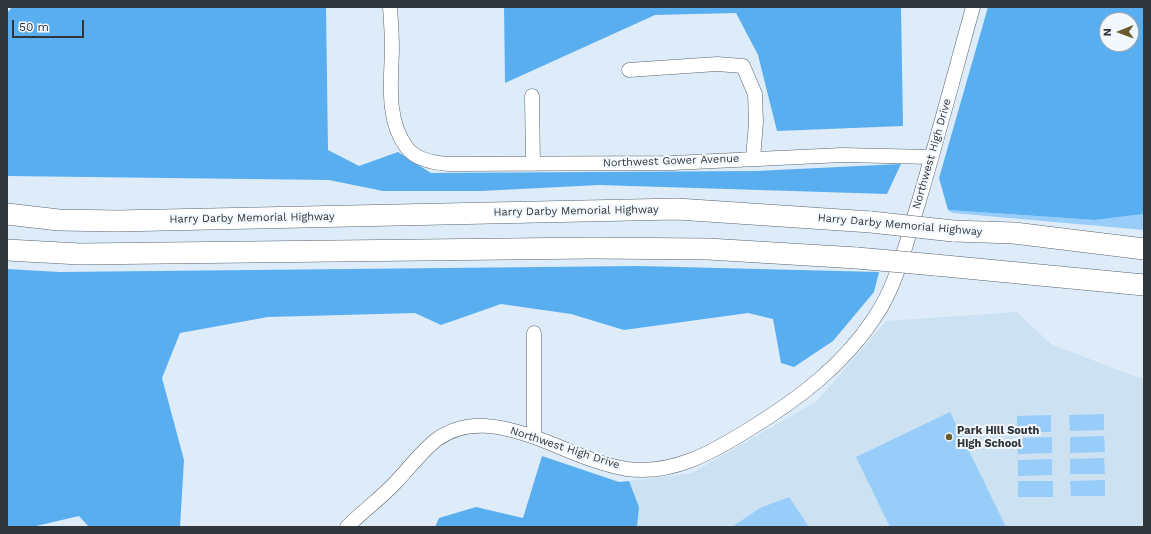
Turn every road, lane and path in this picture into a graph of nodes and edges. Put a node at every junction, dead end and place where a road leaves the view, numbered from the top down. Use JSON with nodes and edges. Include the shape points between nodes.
{"nodes":[{"id":1,"x":390,"y":7,"type":"edge"},
{"id":2,"x":973,"y":7,"type":"edge"},
{"id":3,"x":629,"y":70,"type":"dead end"},
{"id":4,"x":532,"y":96,"type":"dead end"},
{"id":5,"x":932,"y":157,"type":"junction"},
{"id":6,"x":753,"y":158,"type":"junction"},
{"id":7,"x":533,"y":164,"type":"junction"},
{"id":8,"x":7,"y":214,"type":"edge"},
{"id":9,"x":1144,"y":249,"type":"edge"},
{"id":10,"x":7,"y":250,"type":"edge"},
{"id":11,"x":1144,"y":285,"type":"edge"},
{"id":12,"x":534,"y":333,"type":"dead end"},
{"id":13,"x":534,"y":437,"type":"junction"},
{"id":14,"x":347,"y":527,"type":"edge"}],
"edges":[{"from":1,"to":7,"type":"street","name":"Northwest Gower Avenue","via":[[390,89],[400,138],[408,149],[425,160],[439,164]]},
{"from":2,"to":5,"type":"street","name":"Northwest High Drive"},
{"from":3,"to":6,"type":"street","via":[[717,64],[743,66],[755,94]]},
{"from":4,"to":7,"type":"street"},
{"from":5,"to":6,"type":"street","name":"Northwest Gower Avenue","via":[[842,155]]},
{"from":5,"to":13,"type":"street","name":"Northwest High Drive","via":[[906,245],[892,284],[876,316],[830,369],[788,406],[700,457],[685,463],[650,469],[628,469],[601,462]]},
{"from":6,"to":7,"type":"street","name":"Northwest Gower Avenue","via":[[672,163]]},
{"from":8,"to":9,"type":"highway","name":"Harry Darby Memorial Highway","bridge":true,"via":[[59,220],[117,221],[677,209],[871,222],[953,231],[1014,233]]},
{"from":10,"to":11,"type":"highway","bridge":true,"via":[[80,254],[692,249],[856,258]]},
{"from":12,"to":13,"type":"street"},
{"from":13,"to":14,"type":"street","name":"Northwest High Drive","via":[[496,426],[482,425],[446,434],[435,441],[378,501]]}]}
